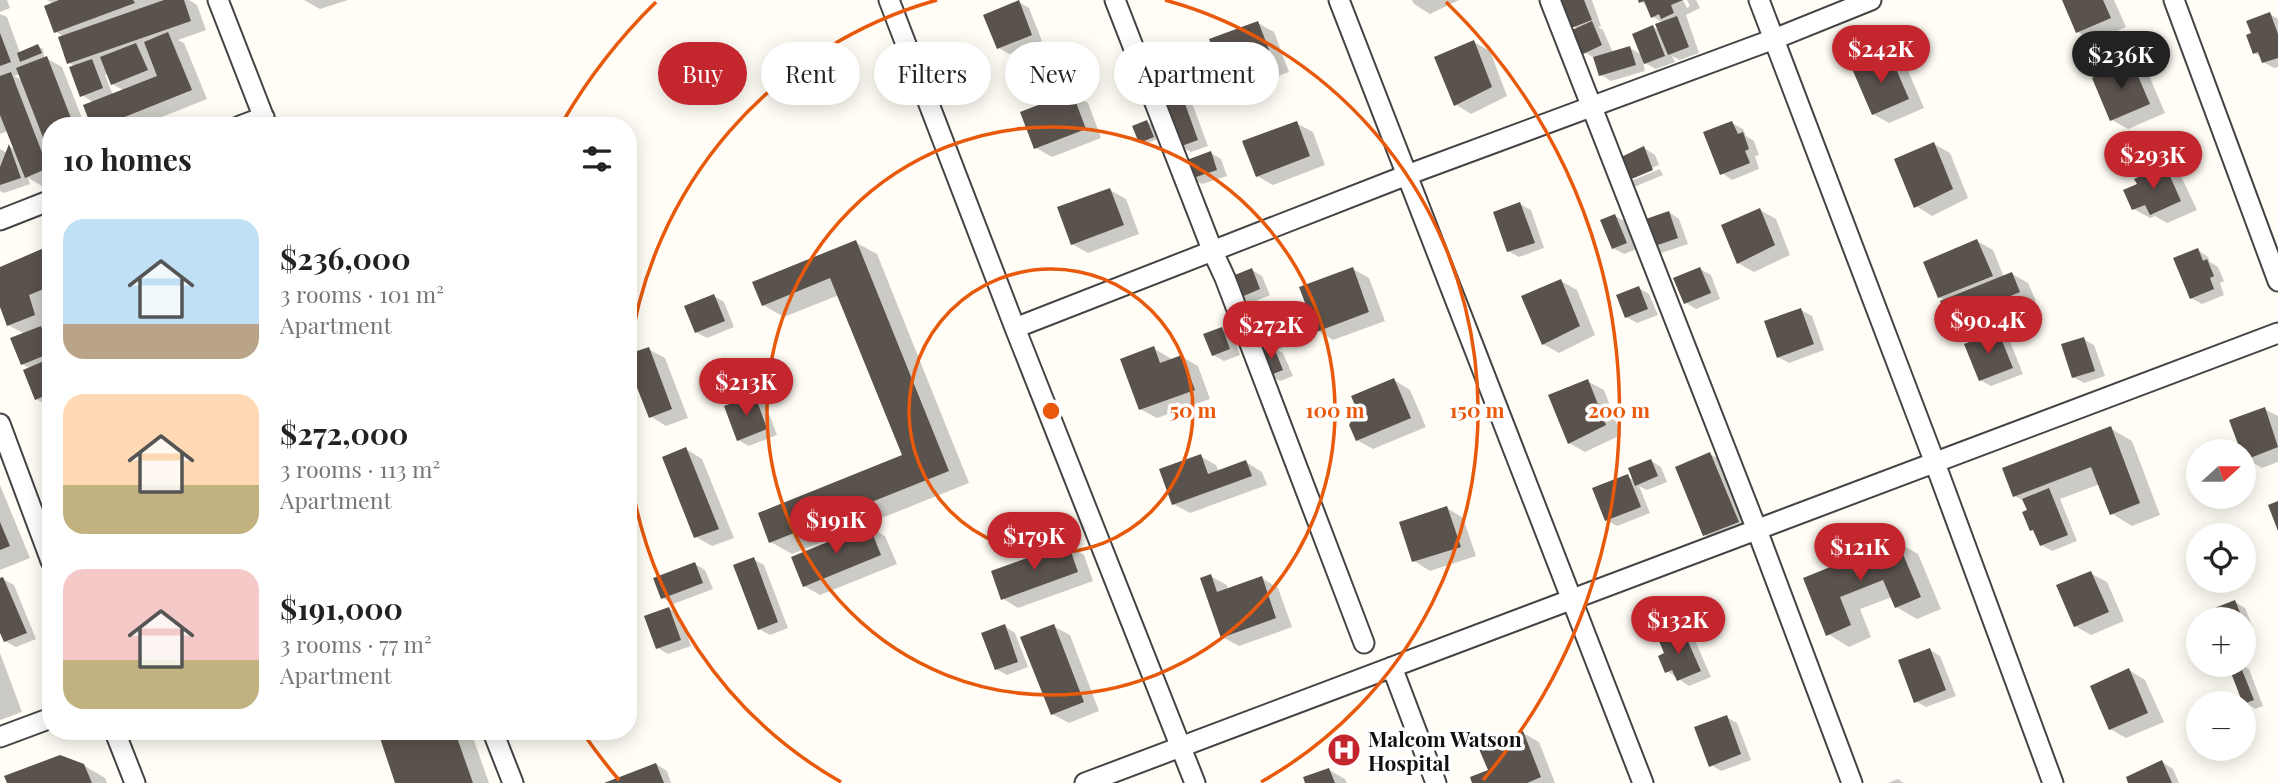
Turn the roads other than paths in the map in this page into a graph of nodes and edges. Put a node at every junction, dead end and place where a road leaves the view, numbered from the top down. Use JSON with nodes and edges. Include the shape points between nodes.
{"nodes":[{"id":1,"x":218,"y":0,"type":"edge"},
{"id":2,"x":889,"y":0,"type":"edge"},
{"id":3,"x":1115,"y":0,"type":"edge"},
{"id":4,"x":1339,"y":0,"type":"edge"},
{"id":5,"x":1550,"y":0,"type":"edge"},
{"id":6,"x":1759,"y":0,"type":"edge"},
{"id":7,"x":1871,"y":0,"type":"edge"},
{"id":8,"x":2174,"y":0,"type":"edge"},
{"id":9,"x":1774,"y":39,"type":"junction"},
{"id":10,"x":1591,"y":106,"type":"junction"},
{"id":11,"x":263,"y":117,"type":"edge"},
{"id":12,"x":1406,"y":175,"type":"junction"},
{"id":13,"x":42,"y":204,"type":"edge"},
{"id":14,"x":0,"y":220,"type":"edge"},
{"id":15,"x":1213,"y":252,"type":"junction"},
{"id":16,"x":2278,"y":281,"type":"edge"},
{"id":17,"x":1015,"y":328,"type":"junction"},
{"id":18,"x":2278,"y":333,"type":"edge"},
{"id":19,"x":0,"y":424,"type":"edge"},
{"id":20,"x":1935,"y":463,"type":"junction"},
{"id":21,"x":1757,"y":530,"type":"junction"},
{"id":22,"x":42,"y":537,"type":"edge"},
{"id":23,"x":1572,"y":599,"type":"junction"},
{"id":24,"x":1364,"y":643,"type":"dead end"},
{"id":25,"x":1392,"y":667,"type":"junction"},
{"id":26,"x":42,"y":721,"type":"edge"},
{"id":27,"x":0,"y":737,"type":"edge"},
{"id":28,"x":118,"y":740,"type":"edge"},
{"id":29,"x":496,"y":740,"type":"edge"},
{"id":30,"x":1181,"y":747,"type":"junction"},
{"id":31,"x":1109,"y":779,"type":"edge"},
{"id":32,"x":135,"y":783,"type":"edge"},
{"id":33,"x":513,"y":783,"type":"edge"},
{"id":34,"x":1085,"y":783,"type":"edge"},
{"id":35,"x":1195,"y":783,"type":"edge"},
{"id":36,"x":1436,"y":783,"type":"edge"},
{"id":37,"x":1643,"y":783,"type":"edge"},
{"id":38,"x":1852,"y":783,"type":"edge"},
{"id":39,"x":2053,"y":783,"type":"edge"}],
"edges":[{"from":1,"to":11,"type":"street"},
{"from":2,"to":17,"type":"street"},
{"from":3,"to":15,"type":"street"},
{"from":4,"to":12,"type":"street"},
{"from":5,"to":10,"type":"street"},
{"from":6,"to":9,"type":"street"},
{"from":7,"to":9,"type":"street"},
{"from":8,"to":16,"type":"street"},
{"from":9,"to":10,"type":"street"},
{"from":9,"to":20,"type":"street"},
{"from":10,"to":12,"type":"street"},
{"from":10,"to":21,"type":"street"},
{"from":12,"to":15,"type":"street"},
{"from":12,"to":23,"type":"street"},
{"from":13,"to":14,"type":"street"},
{"from":15,"to":17,"type":"street"},
{"from":15,"to":24,"type":"street"},
{"from":17,"to":30,"type":"street"},
{"from":18,"to":20,"type":"street"},
{"from":19,"to":22,"type":"street"},
{"from":20,"to":21,"type":"street"},
{"from":20,"to":39,"type":"street"},
{"from":21,"to":23,"type":"street"},
{"from":21,"to":38,"type":"street"},
{"from":23,"to":25,"type":"street"},
{"from":23,"to":37,"type":"street"},
{"from":25,"to":30,"type":"street"},
{"from":25,"to":36,"type":"street"},
{"from":26,"to":27,"type":"street"},
{"from":28,"to":32,"type":"street"},
{"from":29,"to":33,"type":"street"},
{"from":30,"to":31,"type":"street"},
{"from":30,"to":35,"type":"street"},
{"from":31,"to":34,"type":"street"}]}
